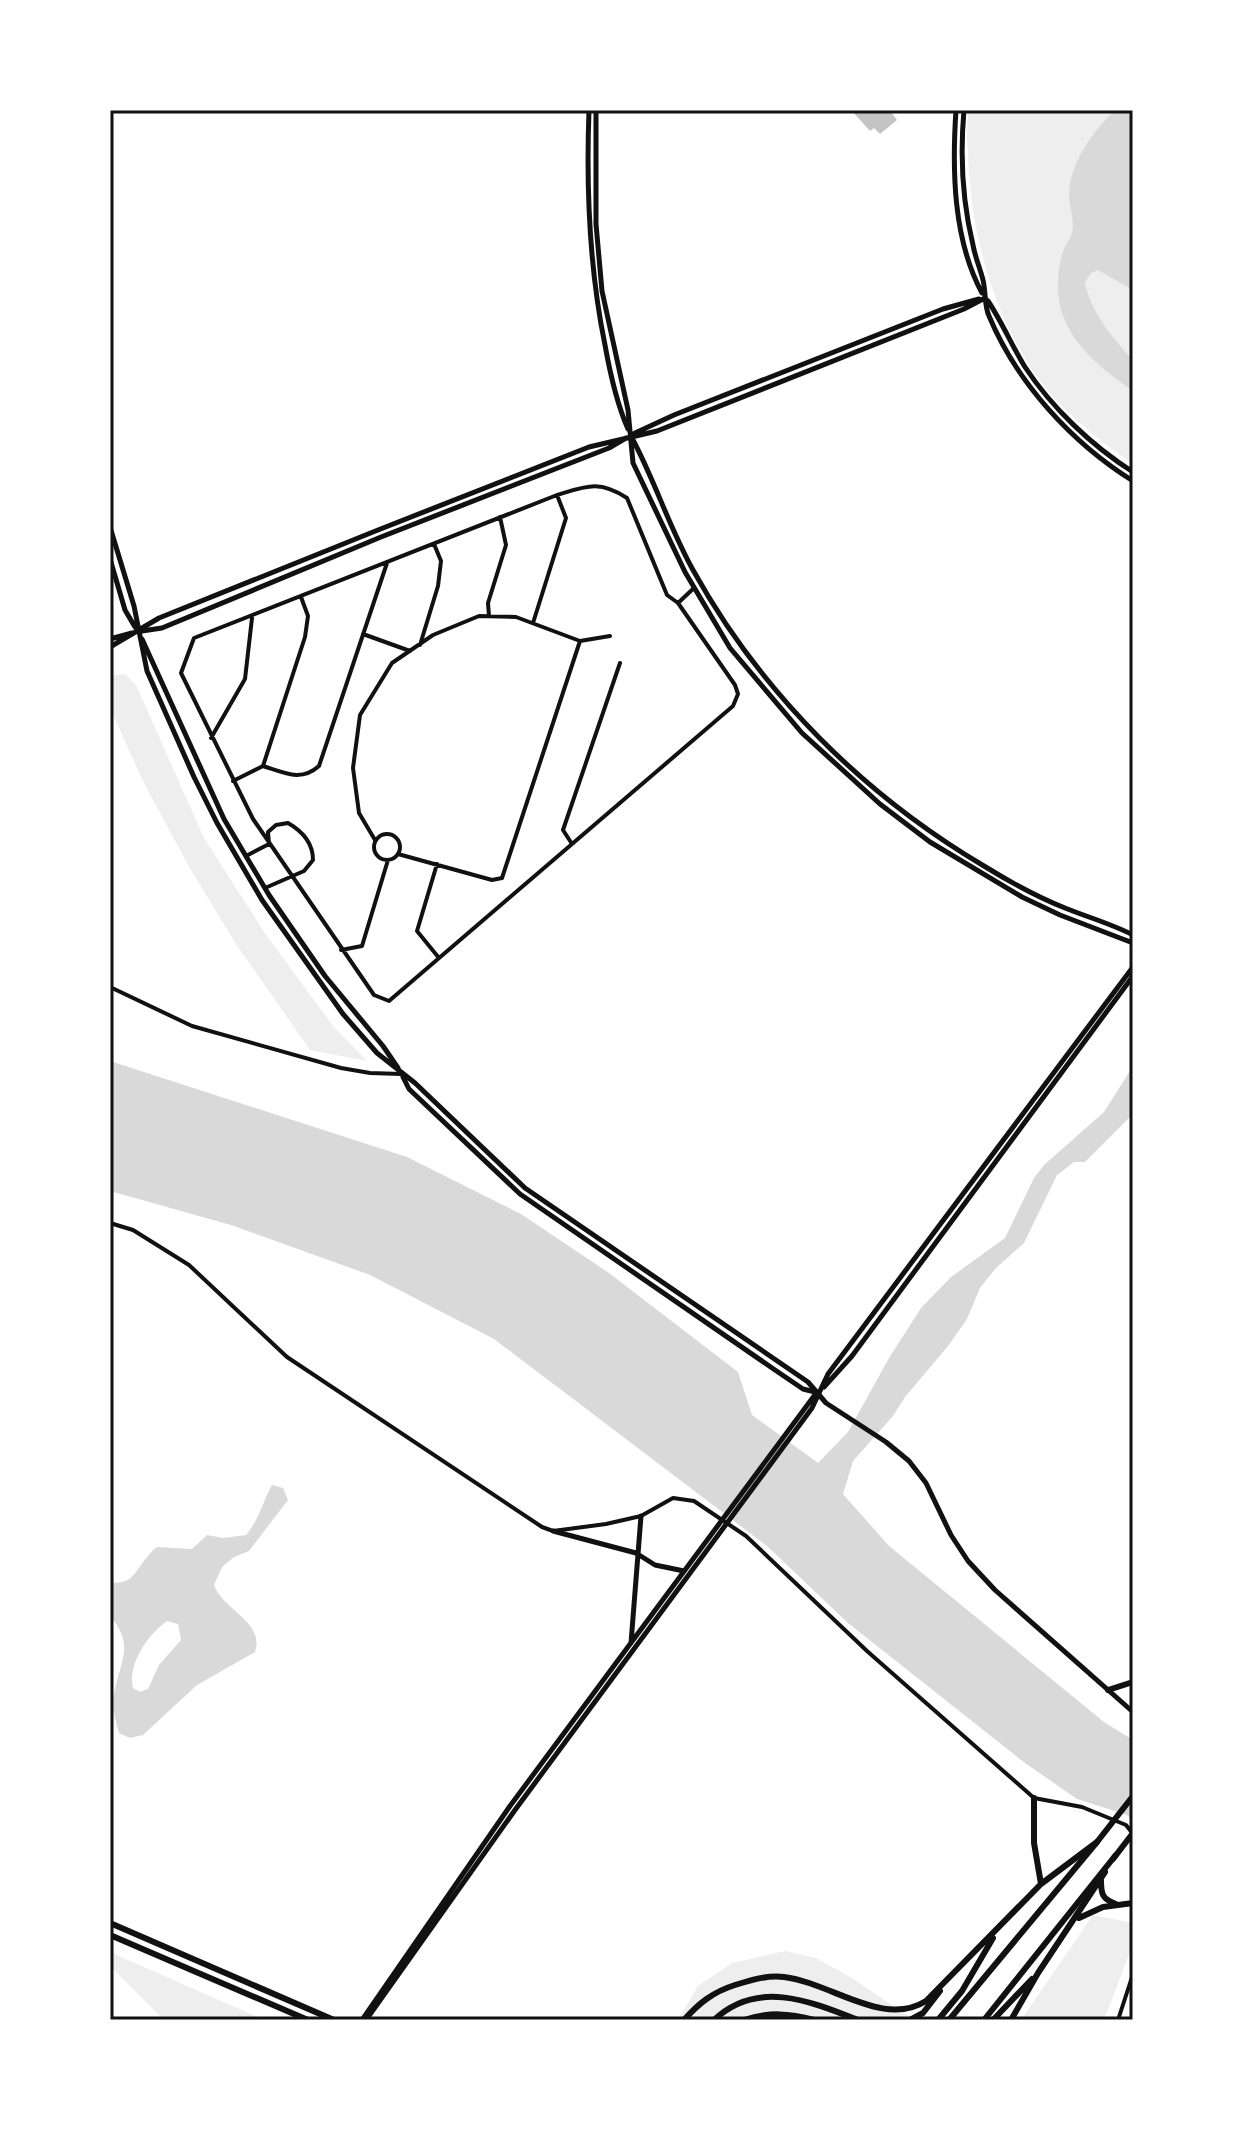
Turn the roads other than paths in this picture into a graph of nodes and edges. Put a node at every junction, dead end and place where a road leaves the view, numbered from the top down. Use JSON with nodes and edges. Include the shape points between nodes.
{"nodes":[{"id":1,"x":589,"y":110,"type":"edge"},
{"id":2,"x":596,"y":110,"type":"edge"},
{"id":3,"x":956,"y":110,"type":"edge"},
{"id":4,"x":964,"y":110,"type":"edge"},
{"id":5,"x":985,"y":298,"type":"junction"},
{"id":6,"x":631,"y":436,"type":"junction"},
{"id":7,"x":1133,"y":472,"type":"edge"},
{"id":8,"x":1133,"y":481,"type":"edge"},
{"id":9,"x":557,"y":495,"type":"junction"},
{"id":10,"x":500,"y":517,"type":"junction"},
{"id":11,"x":110,"y":527,"type":"edge"},
{"id":12,"x":434,"y":544,"type":"junction"},
{"id":13,"x":110,"y":559,"type":"edge"},
{"id":14,"x":387,"y":563,"type":"junction"},
{"id":15,"x":694,"y":588,"type":"junction"},
{"id":16,"x":301,"y":597,"type":"junction"},
{"id":17,"x":678,"y":603,"type":"junction"},
{"id":18,"x":252,"y":617,"type":"junction"},
{"id":19,"x":489,"y":617,"type":"junction"},
{"id":20,"x":533,"y":623,"type":"junction"},
{"id":21,"x":138,"y":631,"type":"junction"},
{"id":22,"x":363,"y":634,"type":"junction"},
{"id":23,"x":610,"y":636,"type":"dead end"},
{"id":24,"x":110,"y":639,"type":"edge"},
{"id":25,"x":580,"y":641,"type":"junction"},
{"id":26,"x":420,"y":645,"type":"junction"},
{"id":27,"x":110,"y":647,"type":"edge"},
{"id":28,"x":410,"y":651,"type":"junction"},
{"id":29,"x":620,"y":663,"type":"dead end"},
{"id":30,"x":211,"y":738,"type":"junction"},
{"id":31,"x":263,"y":766,"type":"junction"},
{"id":32,"x":233,"y":781,"type":"junction"},
{"id":33,"x":375,"y":840,"type":"junction"},
{"id":34,"x":269,"y":844,"type":"junction"},
{"id":35,"x":572,"y":844,"type":"junction"},
{"id":36,"x":398,"y":854,"type":"junction"},
{"id":37,"x":246,"y":857,"type":"junction"},
{"id":38,"x":388,"y":860,"type":"junction"},
{"id":39,"x":437,"y":864,"type":"junction"},
{"id":40,"x":291,"y":876,"type":"junction"},
{"id":41,"x":265,"y":888,"type":"junction"},
{"id":42,"x":1133,"y":935,"type":"edge"},
{"id":43,"x":1133,"y":943,"type":"edge"},
{"id":44,"x":341,"y":950,"type":"junction"},
{"id":45,"x":439,"y":958,"type":"junction"},
{"id":46,"x":1133,"y":967,"type":"edge"},
{"id":47,"x":1133,"y":976,"type":"edge"},
{"id":48,"x":110,"y":987,"type":"edge"},
{"id":49,"x":401,"y":1074,"type":"junction"},
{"id":50,"x":110,"y":1223,"type":"edge"},
{"id":51,"x":818,"y":1393,"type":"junction"},
{"id":52,"x":641,"y":1516,"type":"junction"},
{"id":53,"x":553,"y":1531,"type":"junction"},
{"id":54,"x":636,"y":1553,"type":"junction"},
{"id":55,"x":694,"y":1563,"type":"junction"},
{"id":56,"x":684,"y":1571,"type":"junction"},
{"id":57,"x":631,"y":1643,"type":"junction"},
{"id":58,"x":1133,"y":1682,"type":"edge"},
{"id":59,"x":1108,"y":1690,"type":"junction"},
{"id":60,"x":1133,"y":1712,"type":"edge"},
{"id":61,"x":1133,"y":1796,"type":"edge"},
{"id":62,"x":1034,"y":1798,"type":"junction"},
{"id":63,"x":1133,"y":1834,"type":"edge"},
{"id":64,"x":1097,"y":1842,"type":"junction"},
{"id":65,"x":1115,"y":1856,"type":"junction"},
{"id":66,"x":1038,"y":1864,"type":"junction"},
{"id":67,"x":1062,"y":1867,"type":"junction"},
{"id":68,"x":1101,"y":1879,"type":"junction"},
{"id":69,"x":1041,"y":1884,"type":"junction"},
{"id":70,"x":1133,"y":1903,"type":"edge"},
{"id":71,"x":1119,"y":1905,"type":"junction"},
{"id":72,"x":1076,"y":1920,"type":"junction"},
{"id":73,"x":110,"y":1923,"type":"edge"},
{"id":74,"x":999,"y":1928,"type":"junction"},
{"id":75,"x":110,"y":1935,"type":"edge"},
{"id":76,"x":963,"y":1964,"type":"junction"},
{"id":77,"x":1038,"y":1973,"type":"junction"},
{"id":78,"x":1133,"y":1974,"type":"edge"},
{"id":79,"x":308,"y":2020,"type":"edge"},
{"id":80,"x":334,"y":2020,"type":"edge"},
{"id":81,"x":364,"y":2020,"type":"edge"},
{"id":82,"x":684,"y":2020,"type":"edge"},
{"id":83,"x":714,"y":2020,"type":"edge"},
{"id":84,"x":744,"y":2020,"type":"edge"},
{"id":85,"x":814,"y":2020,"type":"edge"},
{"id":86,"x":858,"y":2020,"type":"edge"},
{"id":87,"x":910,"y":2020,"type":"edge"},
{"id":88,"x":938,"y":2020,"type":"edge"},
{"id":89,"x":949,"y":2020,"type":"edge"},
{"id":90,"x":984,"y":2020,"type":"edge"},
{"id":91,"x":993,"y":2020,"type":"edge"},
{"id":92,"x":1011,"y":2020,"type":"edge"},
{"id":93,"x":1118,"y":2020,"type":"edge"}],
"edges":[{"from":1,"to":6,"type":"main road","via":[[588,225],[594,292],[612,382]]},
{"from":2,"to":6,"type":"main road","via":[[602,291]]},
{"from":3,"to":5,"type":"main road","via":[[959,216]]},
{"from":4,"to":5,"type":"main road","via":[[966,215]]},
{"from":5,"to":6,"type":"main road","via":[[914,320]]},
{"from":5,"to":7,"type":"main road","via":[[1047,395],[1097,447]]},
{"from":5,"to":8,"type":"main road","via":[[1003,344],[1041,399],[1092,452]]},
{"from":6,"to":15,"type":"main road","via":[[633,463]]},
{"from":6,"to":21,"type":"main road","via":[[589,447],[378,530]]},
{"from":6,"to":21,"type":"main road","via":[[162,628]]},
{"from":6,"to":42,"type":"main road","via":[[715,609],[807,727],[934,836],[1025,890]]},
{"from":9,"to":10,"type":"street"},
{"from":9,"to":17,"type":"street","via":[[592,484],[627,498],[667,595]]},
{"from":9,"to":20,"type":"street","via":[[566,518]]},
{"from":10,"to":12,"type":"street"},
{"from":10,"to":19,"type":"street","via":[[506,545],[488,603]]},
{"from":11,"to":21,"type":"main road"},
{"from":12,"to":14,"type":"street"},
{"from":12,"to":26,"type":"street","via":[[441,561]]},
{"from":13,"to":21,"type":"main road","via":[[125,610]]},
{"from":14,"to":16,"type":"street"},
{"from":14,"to":22,"type":"street"},
{"from":15,"to":17,"type":"street"},
{"from":15,"to":43,"type":"main road","via":[[730,648],[802,733],[880,804],[930,842],[1022,897]]},
{"from":16,"to":18,"type":"street"},
{"from":16,"to":31,"type":"street","via":[[308,616],[305,637]]},
{"from":17,"to":35,"type":"street","via":[[735,685],[733,706]]},
{"from":18,"to":30,"type":"street","via":[[245,679]]},
{"from":18,"to":30,"type":"street","via":[[194,638],[181,673]]},
{"from":19,"to":20,"type":"street"},
{"from":19,"to":26,"type":"street","via":[[479,616]]},
{"from":20,"to":25,"type":"street"},
{"from":21,"to":24,"type":"main road"},
{"from":21,"to":27,"type":"main road"},
{"from":21,"to":37,"type":"main road"},
{"from":21,"to":49,"type":"main road","via":[[147,671],[194,777],[255,889],[343,1014]]},
{"from":22,"to":28,"type":"street"},
{"from":22,"to":31,"type":"street","via":[[319,766],[295,777]]},
{"from":23,"to":25,"type":"street"},
{"from":25,"to":39,"type":"street","via":[[502,878],[492,880]]},
{"from":26,"to":28,"type":"street"},
{"from":28,"to":33,"type":"street","via":[[392,663],[360,715],[353,768],[359,813]]},
{"from":29,"to":35,"type":"street","via":[[563,830]]},
{"from":30,"to":32,"type":"street"},
{"from":31,"to":32,"type":"street"},
{"from":32,"to":34,"type":"street"},
{"from":33,"to":36,"type":"street","via":[[385,834],[395,837]]},
{"from":33,"to":38,"type":"street","via":[[375,854]]},
{"from":34,"to":37,"type":"street"},
{"from":34,"to":40,"type":"street"},
{"from":34,"to":40,"type":"street","via":[[268,832],[276,825],[288,823],[300,830],[313,849],[313,860]]},
{"from":35,"to":45,"type":"street"},
{"from":36,"to":38,"type":"street"},
{"from":36,"to":39,"type":"street"},
{"from":37,"to":41,"type":"main road"},
{"from":38,"to":44,"type":"street","via":[[362,946]]},
{"from":39,"to":45,"type":"street","via":[[417,931]]},
{"from":40,"to":41,"type":"street"},
{"from":40,"to":44,"type":"street"},
{"from":41,"to":49,"type":"main road"},
{"from":44,"to":45,"type":"street","via":[[374,995],[389,1001]]},
{"from":46,"to":51,"type":"main road"},
{"from":47,"to":51,"type":"main road","via":[[852,1356]]},
{"from":48,"to":49,"type":"street","via":[[206,1030],[341,1068]]},
{"from":49,"to":51,"type":"main road","via":[[409,1089],[520,1194],[803,1389]]},
{"from":50,"to":53,"type":"street","via":[[133,1230],[189,1265],[287,1357]]},
{"from":51,"to":55,"type":"main road"},
{"from":51,"to":59,"type":"main road","via":[[909,1461],[968,1561]]},
{"from":52,"to":53,"type":"street"},
{"from":52,"to":54,"type":"main road"},
{"from":52,"to":62,"type":"street","via":[[673,1498],[694,1501],[746,1536]]},
{"from":53,"to":54,"type":"main road"},
{"from":54,"to":56,"type":"main road","via":[[655,1565]]},
{"from":54,"to":57,"type":"main road"},
{"from":55,"to":56,"type":"main road"},
{"from":55,"to":81,"type":"main road"},
{"from":56,"to":57,"type":"main road"},
{"from":57,"to":81,"type":"main road","via":[[510,1806]]},
{"from":58,"to":59,"type":"main road"},
{"from":59,"to":60,"type":"main road"},
{"from":61,"to":64,"type":"main road"},
{"from":62,"to":63,"type":"street","via":[[1082,1807],[1126,1825]]},
{"from":62,"to":66,"type":"main road"},
{"from":63,"to":65,"type":"main road"},
{"from":64,"to":67,"type":"main road"},
{"from":64,"to":89,"type":"main road"},
{"from":65,"to":68,"type":"main road"},
{"from":65,"to":90,"type":"main road"},
{"from":66,"to":67,"type":"main road","via":[[1050,1872]]},
{"from":66,"to":69,"type":"main road"},
{"from":67,"to":69,"type":"main road"},
{"from":68,"to":71,"type":"main road","via":[[1101,1894]]},
{"from":68,"to":72,"type":"main road"},
{"from":69,"to":74,"type":"main road"},
{"from":70,"to":71,"type":"main road"},
{"from":71,"to":72,"type":"main road"},
{"from":72,"to":77,"type":"main road"},
{"from":73,"to":80,"type":"main road"},
{"from":74,"to":76,"type":"main road"},
{"from":74,"to":88,"type":"main road"},
{"from":75,"to":79,"type":"main road"},
{"from":76,"to":82,"type":"main road","via":[[913,2009],[877,2009],[813,1983],[782,1977],[715,1992]]},
{"from":76,"to":87,"type":"main road","via":[[923,2013]]},
{"from":77,"to":91,"type":"main road"},
{"from":77,"to":92,"type":"main road"},
{"from":78,"to":93,"type":"street"},
{"from":83,"to":86,"type":"main road","via":[[752,1999],[776,1995],[801,1998]]},
{"from":84,"to":85,"type":"main road","via":[[772,2013]]}]}
